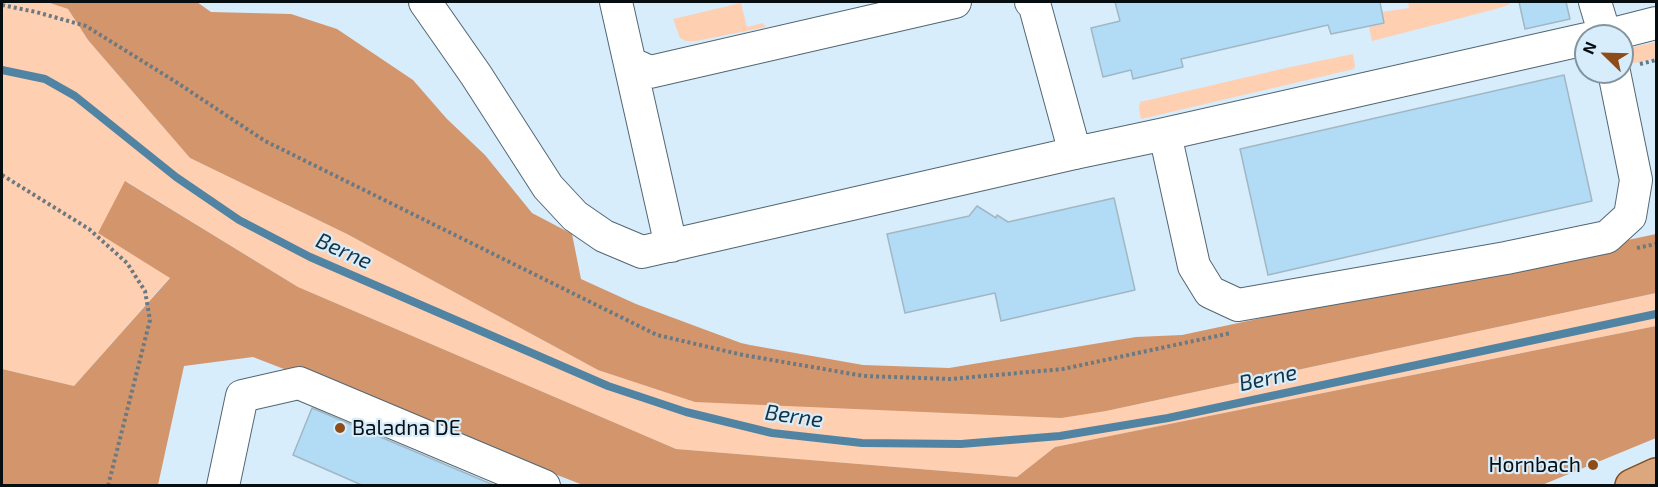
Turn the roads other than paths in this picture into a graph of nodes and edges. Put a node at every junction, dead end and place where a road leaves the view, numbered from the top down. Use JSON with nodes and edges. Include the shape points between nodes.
{"nodes":[{"id":1,"x":425,"y":2,"type":"edge"},
{"id":2,"x":616,"y":2,"type":"edge"},
{"id":3,"x":955,"y":2,"type":"edge"},
{"id":4,"x":1034,"y":2,"type":"edge"},
{"id":5,"x":1595,"y":2,"type":"edge"},
{"id":6,"x":1656,"y":23,"type":"edge"},
{"id":7,"x":1601,"y":24,"type":"edge"},
{"id":8,"x":1634,"y":28,"type":"edge"},
{"id":9,"x":1574,"y":42,"type":"edge"},
{"id":10,"x":630,"y":63,"type":"junction"},
{"id":11,"x":1616,"y":84,"type":"edge"},
{"id":12,"x":1165,"y":134,"type":"junction"},
{"id":13,"x":1075,"y":153,"type":"junction"},
{"id":14,"x":671,"y":246,"type":"junction"},
{"id":15,"x":1656,"y":475,"type":"edge"},
{"id":16,"x":223,"y":486,"type":"edge"},
{"id":17,"x":544,"y":486,"type":"edge"},
{"id":18,"x":1632,"y":486,"type":"edge"}],
"edges":[{"from":1,"to":14,"type":"lane","via":[[548,187],[575,216],[604,236],[642,252]]},
{"from":2,"to":10,"type":"lane"},
{"from":3,"to":10,"type":"lane","via":[[650,72]]},
{"from":4,"to":13,"type":"lane"},
{"from":5,"to":7,"type":"lane"},
{"from":6,"to":8,"type":"lane"},
{"from":9,"to":12,"type":"lane"},
{"from":10,"to":14,"type":"lane"},
{"from":11,"to":12,"type":"lane","via":[[1636,180],[1630,216],[1607,237],[1238,306],[1210,292],[1194,266]]},
{"from":12,"to":13,"type":"lane"},
{"from":13,"to":14,"type":"lane"},
{"from":15,"to":18,"type":"main road"},
{"from":16,"to":17,"type":"lane","via":[[242,396],[299,383]]}]}
